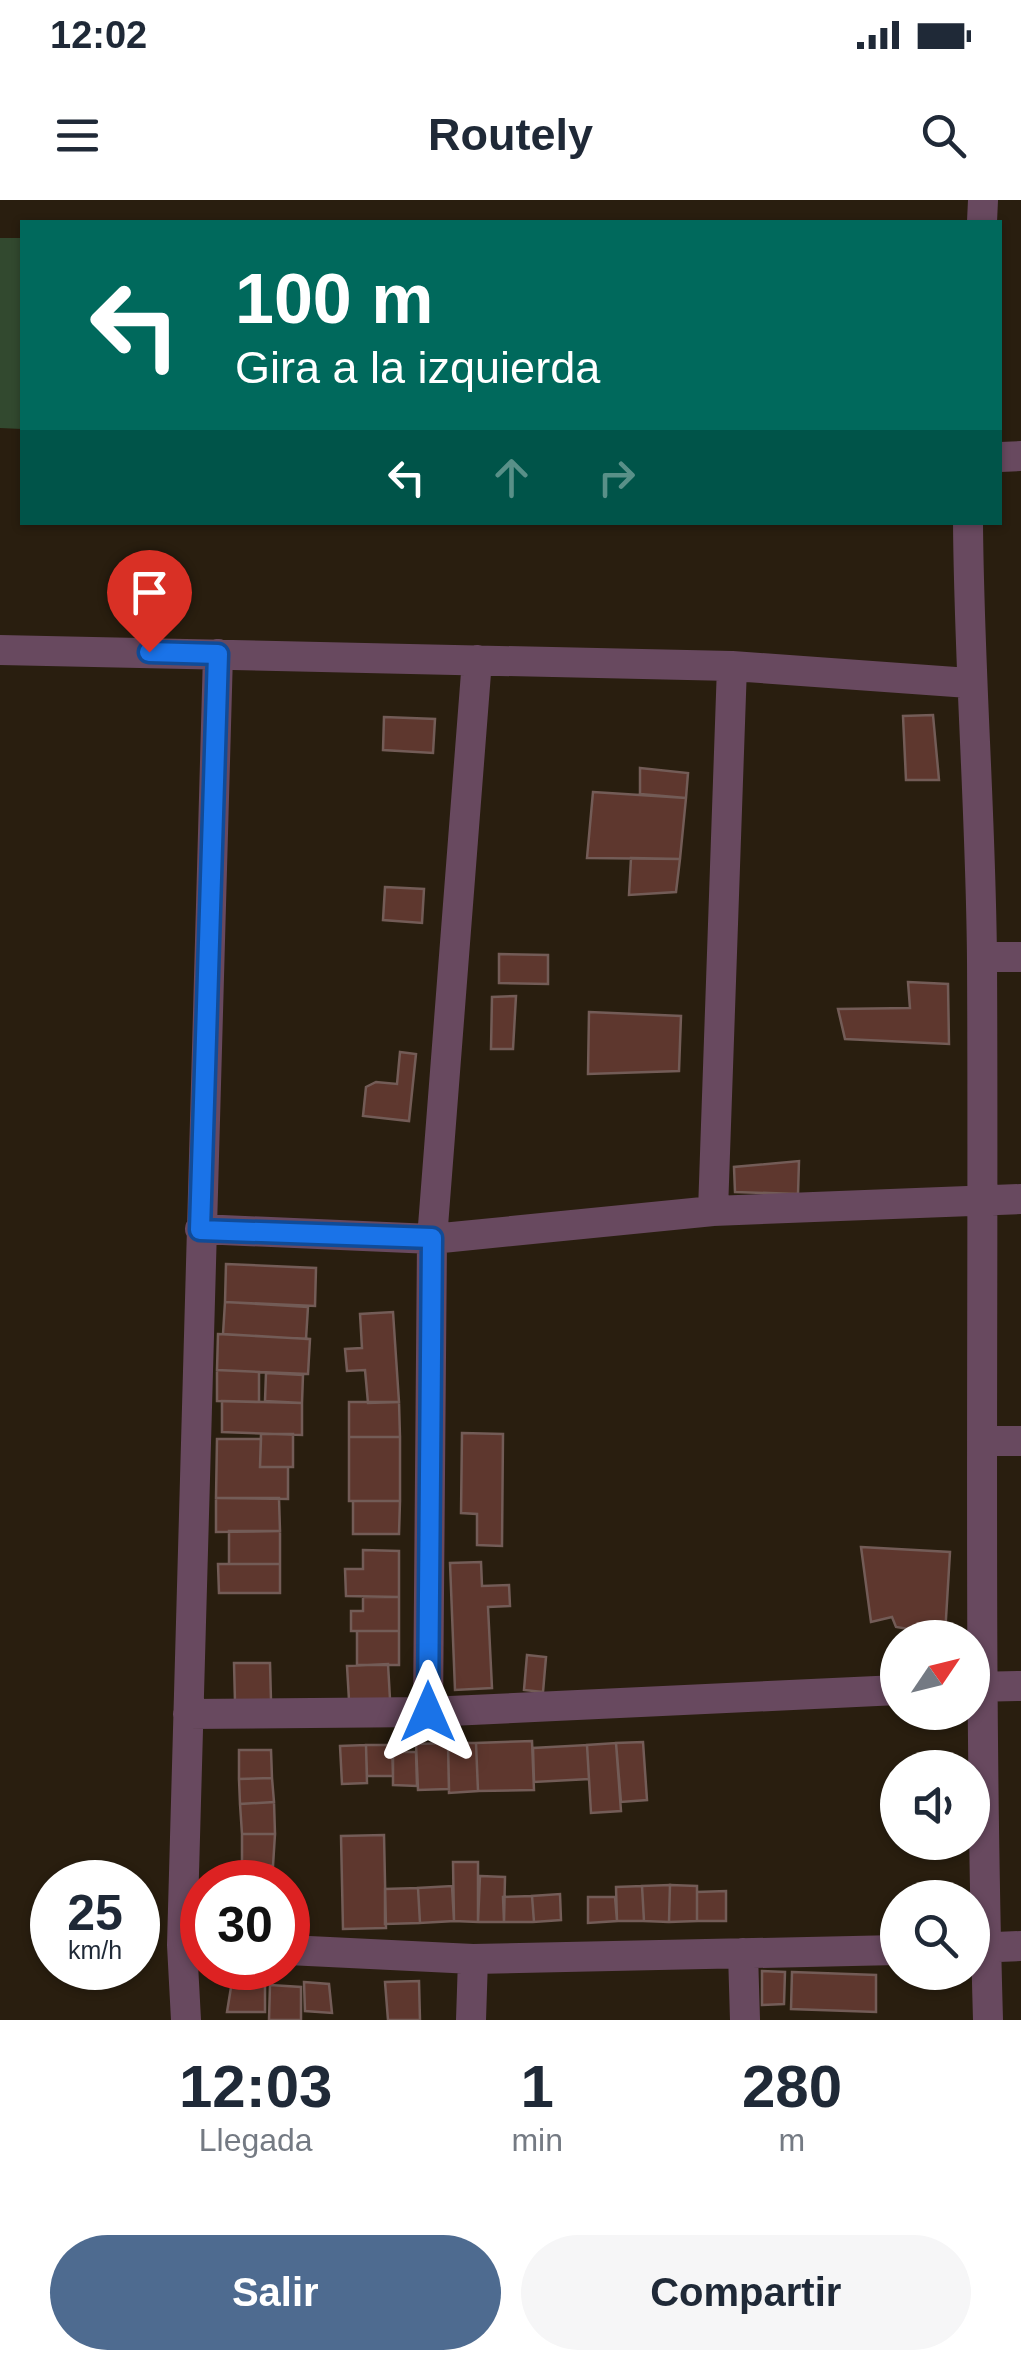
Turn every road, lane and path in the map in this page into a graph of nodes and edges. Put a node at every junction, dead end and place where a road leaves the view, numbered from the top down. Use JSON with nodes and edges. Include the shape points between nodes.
{"nodes":[{"id":1,"x":968,"y":525,"type":"edge"},
{"id":2,"x":0,"y":650,"type":"edge"},
{"id":3,"x":218,"y":654,"type":"junction"},
{"id":4,"x":478,"y":660,"type":"junction"},
{"id":5,"x":732,"y":666,"type":"junction"},
{"id":6,"x":969,"y":683,"type":"junction"},
{"id":7,"x":982,"y":956,"type":"junction"},
{"id":8,"x":1021,"y":956,"type":"edge"},
{"id":9,"x":981,"y":1198,"type":"junction"},
{"id":10,"x":1021,"y":1198,"type":"edge"},
{"id":11,"x":713,"y":1211,"type":"junction"},
{"id":12,"x":200,"y":1230,"type":"junction"},
{"id":13,"x":432,"y":1238,"type":"junction"},
{"id":14,"x":1021,"y":1441,"type":"edge"},
{"id":15,"x":982,"y":1442,"type":"junction"},
{"id":16,"x":978,"y":1620,"type":"edge"},
{"id":17,"x":990,"y":1686,"type":"edge"},
{"id":18,"x":1021,"y":1686,"type":"edge"},
{"id":19,"x":880,"y":1691,"type":"edge"},
{"id":20,"x":428,"y":1712,"type":"junction"},
{"id":21,"x":188,"y":1714,"type":"junction"},
{"id":22,"x":977,"y":1730,"type":"edge"},
{"id":23,"x":191,"y":1860,"type":"edge"},
{"id":24,"x":978,"y":1880,"type":"edge"},
{"id":25,"x":1021,"y":1946,"type":"edge"},
{"id":26,"x":990,"y":1947,"type":"edge"},
{"id":27,"x":880,"y":1950,"type":"edge"},
{"id":28,"x":310,"y":1951,"type":"edge"},
{"id":29,"x":744,"y":1953,"type":"junction"},
{"id":30,"x":473,"y":1959,"type":"junction"},
{"id":31,"x":188,"y":1990,"type":"edge"},
{"id":32,"x":984,"y":1990,"type":"edge"},
{"id":33,"x":186,"y":2020,"type":"edge"},
{"id":34,"x":471,"y":2020,"type":"edge"},
{"id":35,"x":745,"y":2020,"type":"edge"},
{"id":36,"x":988,"y":2020,"type":"edge"}],
"edges":[{"from":1,"to":6,"type":"street"},
{"from":2,"to":3,"type":"street"},
{"from":3,"to":4,"type":"street"},
{"from":3,"to":12,"type":"street"},
{"from":4,"to":5,"type":"street"},
{"from":4,"to":13,"type":"street"},
{"from":5,"to":6,"type":"street"},
{"from":5,"to":11,"type":"street"},
{"from":6,"to":7,"type":"street"},
{"from":7,"to":8,"type":"street"},
{"from":7,"to":9,"type":"street"},
{"from":9,"to":10,"type":"street"},
{"from":9,"to":11,"type":"street"},
{"from":9,"to":15,"type":"street"},
{"from":11,"to":13,"type":"street"},
{"from":12,"to":13,"type":"street"},
{"from":12,"to":21,"type":"street"},
{"from":13,"to":20,"type":"street"},
{"from":14,"to":15,"type":"street"},
{"from":15,"to":16,"type":"street"},
{"from":17,"to":18,"type":"street"},
{"from":19,"to":20,"type":"street"},
{"from":20,"to":21,"type":"street"},
{"from":21,"to":23,"type":"street"},
{"from":22,"to":24,"type":"street"},
{"from":25,"to":26,"type":"street"},
{"from":27,"to":29,"type":"street"},
{"from":28,"to":30,"type":"street"},
{"from":29,"to":30,"type":"street"},
{"from":29,"to":35,"type":"street"},
{"from":30,"to":34,"type":"street"},
{"from":31,"to":33,"type":"street"},
{"from":32,"to":36,"type":"street"}]}
